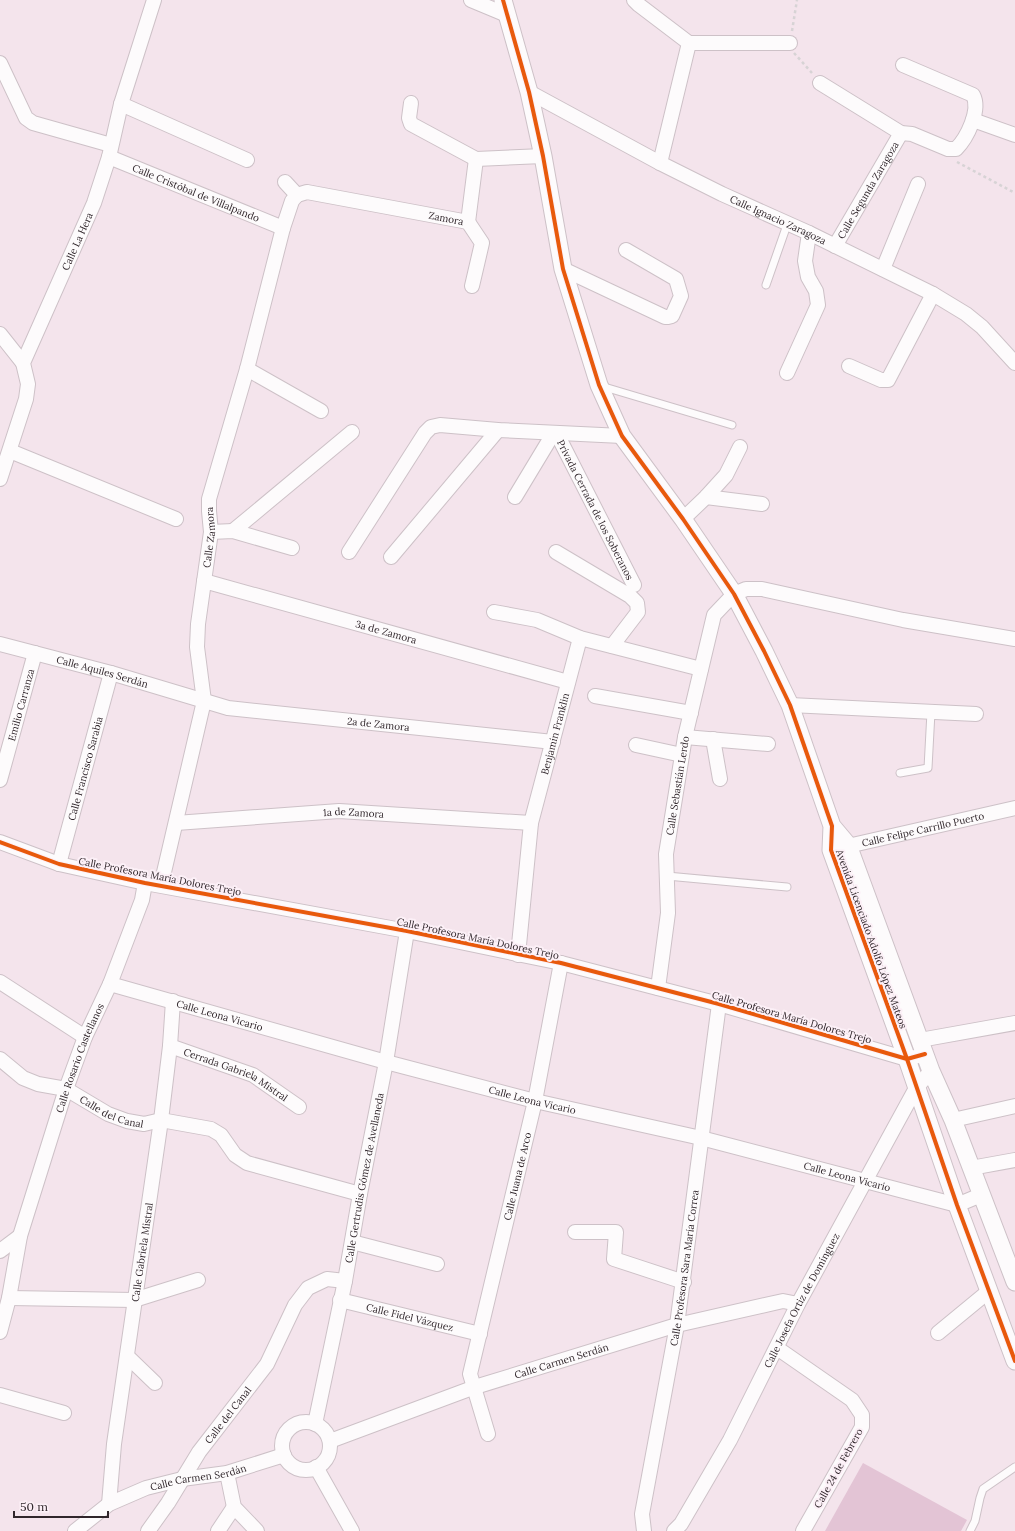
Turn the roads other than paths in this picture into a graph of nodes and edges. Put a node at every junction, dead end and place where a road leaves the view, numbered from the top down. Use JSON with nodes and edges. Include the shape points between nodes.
{"nodes":[{"id":1,"x":154,"y":0,"type":"edge"},
{"id":2,"x":471,"y":0,"type":"edge"},
{"id":3,"x":634,"y":0,"type":"edge"},
{"id":4,"x":505,"y":8,"type":"edge"},
{"id":5,"x":689,"y":43,"type":"junction"},
{"id":6,"x":790,"y":43,"type":"dead end"},
{"id":7,"x":0,"y":63,"type":"edge"},
{"id":8,"x":902,"y":65,"type":"dead end"},
{"id":9,"x":820,"y":83,"type":"dead end"},
{"id":10,"x":529,"y":92,"type":"junction"},
{"id":11,"x":411,"y":103,"type":"dead end"},
{"id":12,"x":121,"y":104,"type":"junction"},
{"id":13,"x":973,"y":120,"type":"junction"},
{"id":14,"x":901,"y":133,"type":"junction"},
{"id":15,"x":1015,"y":135,"type":"edge"},
{"id":16,"x":110,"y":151,"type":"junction"},
{"id":17,"x":543,"y":156,"type":"junction"},
{"id":18,"x":476,"y":159,"type":"junction"},
{"id":19,"x":247,"y":160,"type":"dead end"},
{"id":20,"x":660,"y":163,"type":"junction"},
{"id":21,"x":285,"y":182,"type":"dead end"},
{"id":22,"x":918,"y":184,"type":"dead end"},
{"id":23,"x":297,"y":196,"type":"junction"},
{"id":24,"x":468,"y":222,"type":"junction"},
{"id":25,"x":788,"y":225,"type":"junction"},
{"id":26,"x":282,"y":228,"type":"junction"},
{"id":27,"x":808,"y":233,"type":"junction"},
{"id":28,"x":835,"y":246,"type":"junction"},
{"id":29,"x":626,"y":250,"type":"dead end"},
{"id":30,"x":563,"y":269,"type":"junction"},
{"id":31,"x":883,"y":269,"type":"junction"},
{"id":32,"x":766,"y":285,"type":"dead end"},
{"id":33,"x":472,"y":286,"type":"dead end"},
{"id":34,"x":933,"y":294,"type":"junction"},
{"id":35,"x":0,"y":334,"type":"edge"},
{"id":36,"x":23,"y":363,"type":"junction"},
{"id":37,"x":1015,"y":363,"type":"edge"},
{"id":38,"x":849,"y":366,"type":"dead end"},
{"id":39,"x":247,"y":369,"type":"junction"},
{"id":40,"x":787,"y":373,"type":"dead end"},
{"id":41,"x":599,"y":385,"type":"junction"},
{"id":42,"x":321,"y":411,"type":"dead end"},
{"id":43,"x":732,"y":425,"type":"dead end"},
{"id":44,"x":498,"y":430,"type":"junction"},
{"id":45,"x":352,"y":432,"type":"dead end"},
{"id":46,"x":555,"y":434,"type":"junction"},
{"id":47,"x":622,"y":436,"type":"junction"},
{"id":48,"x":740,"y":447,"type":"dead end"},
{"id":49,"x":10,"y":451,"type":"junction"},
{"id":50,"x":0,"y":479,"type":"edge"},
{"id":51,"x":515,"y":497,"type":"dead end"},
{"id":52,"x":706,"y":497,"type":"junction"},
{"id":53,"x":762,"y":504,"type":"dead end"},
{"id":54,"x":176,"y":519,"type":"dead end"},
{"id":55,"x":682,"y":520,"type":"junction"},
{"id":56,"x":233,"y":531,"type":"junction"},
{"id":57,"x":212,"y":532,"type":"junction"},
{"id":58,"x":292,"y":548,"type":"dead end"},
{"id":59,"x":349,"y":552,"type":"dead end"},
{"id":60,"x":556,"y":552,"type":"dead end"},
{"id":61,"x":391,"y":556,"type":"dead end"},
{"id":62,"x":204,"y":581,"type":"junction"},
{"id":63,"x":634,"y":586,"type":"dead end"},
{"id":64,"x":734,"y":594,"type":"junction"},
{"id":65,"x":494,"y":612,"type":"dead end"},
{"id":66,"x":580,"y":638,"type":"junction"},
{"id":67,"x":1015,"y":639,"type":"edge"},
{"id":68,"x":0,"y":644,"type":"edge"},
{"id":69,"x":612,"y":646,"type":"junction"},
{"id":70,"x":35,"y":653,"type":"junction"},
{"id":71,"x":701,"y":669,"type":"junction"},
{"id":72,"x":111,"y":674,"type":"junction"},
{"id":73,"x":568,"y":682,"type":"junction"},
{"id":74,"x":595,"y":696,"type":"dead end"},
{"id":75,"x":204,"y":701,"type":"junction"},
{"id":76,"x":790,"y":705,"type":"junction"},
{"id":77,"x":930,"y":712,"type":"junction"},
{"id":78,"x":691,"y":713,"type":"junction"},
{"id":79,"x":976,"y":714,"type":"dead end"},
{"id":80,"x":685,"y":737,"type":"junction"},
{"id":81,"x":713,"y":739,"type":"junction"},
{"id":82,"x":553,"y":742,"type":"junction"},
{"id":83,"x":768,"y":744,"type":"dead end"},
{"id":84,"x":636,"y":745,"type":"dead end"},
{"id":85,"x":682,"y":755,"type":"junction"},
{"id":86,"x":900,"y":773,"type":"dead end"},
{"id":87,"x":720,"y":779,"type":"dead end"},
{"id":88,"x":0,"y":780,"type":"edge"},
{"id":89,"x":1015,"y":808,"type":"edge"},
{"id":90,"x":531,"y":822,"type":"junction"},
{"id":91,"x":176,"y":823,"type":"junction"},
{"id":92,"x":832,"y":826,"type":"junction"},
{"id":93,"x":0,"y":842,"type":"edge"},
{"id":94,"x":848,"y":845,"type":"junction"},
{"id":95,"x":831,"y":850,"type":"junction"},
{"id":96,"x":59,"y":864,"type":"junction"},
{"id":97,"x":667,"y":876,"type":"junction"},
{"id":98,"x":145,"y":883,"type":"junction"},
{"id":99,"x":161,"y":885,"type":"junction"},
{"id":100,"x":787,"y":887,"type":"dead end"},
{"id":101,"x":407,"y":931,"type":"junction"},
{"id":102,"x":518,"y":956,"type":"junction"},
{"id":103,"x":561,"y":963,"type":"junction"},
{"id":104,"x":0,"y":982,"type":"edge"},
{"id":105,"x":110,"y":984,"type":"junction"},
{"id":106,"x":658,"y":988,"type":"junction"},
{"id":107,"x":173,"y":1001,"type":"junction"},
{"id":108,"x":719,"y":1004,"type":"junction"},
{"id":109,"x":1015,"y":1023,"type":"edge"},
{"id":110,"x":84,"y":1037,"type":"junction"},
{"id":111,"x":170,"y":1046,"type":"junction"},
{"id":112,"x":923,"y":1047,"type":"junction"},
{"id":113,"x":907,"y":1059,"type":"junction"},
{"id":114,"x":0,"y":1060,"type":"edge"},
{"id":115,"x":386,"y":1062,"type":"junction"},
{"id":116,"x":931,"y":1071,"type":"junction"},
{"id":117,"x":916,"y":1088,"type":"junction"},
{"id":118,"x":66,"y":1089,"type":"junction"},
{"id":119,"x":535,"y":1101,"type":"junction"},
{"id":120,"x":1015,"y":1106,"type":"edge"},
{"id":121,"x":299,"y":1108,"type":"dead end"},
{"id":122,"x":161,"y":1120,"type":"junction"},
{"id":123,"x":953,"y":1120,"type":"junction"},
{"id":124,"x":701,"y":1138,"type":"junction"},
{"id":125,"x":1015,"y":1160,"type":"edge"},
{"id":126,"x":971,"y":1168,"type":"junction"},
{"id":127,"x":865,"y":1181,"type":"junction"},
{"id":128,"x":360,"y":1194,"type":"junction"},
{"id":129,"x":981,"y":1195,"type":"junction"},
{"id":130,"x":957,"y":1205,"type":"junction"},
{"id":131,"x":575,"y":1232,"type":"dead end"},
{"id":132,"x":20,"y":1236,"type":"junction"},
{"id":133,"x":352,"y":1242,"type":"junction"},
{"id":134,"x":0,"y":1251,"type":"edge"},
{"id":135,"x":437,"y":1264,"type":"dead end"},
{"id":136,"x":198,"y":1280,"type":"dead end"},
{"id":137,"x":345,"y":1281,"type":"junction"},
{"id":138,"x":684,"y":1282,"type":"junction"},
{"id":139,"x":1015,"y":1282,"type":"edge"},
{"id":140,"x":989,"y":1291,"type":"junction"},
{"id":141,"x":9,"y":1298,"type":"junction"},
{"id":142,"x":134,"y":1300,"type":"junction"},
{"id":143,"x":340,"y":1300,"type":"junction"},
{"id":144,"x":798,"y":1304,"type":"junction"},
{"id":145,"x":677,"y":1325,"type":"junction"},
{"id":146,"x":0,"y":1332,"type":"edge"},
{"id":147,"x":480,"y":1334,"type":"junction"},
{"id":148,"x":938,"y":1334,"type":"dead end"},
{"id":149,"x":777,"y":1348,"type":"junction"},
{"id":150,"x":127,"y":1356,"type":"junction"},
{"id":151,"x":1015,"y":1361,"type":"edge"},
{"id":152,"x":155,"y":1383,"type":"dead end"},
{"id":153,"x":475,"y":1387,"type":"junction"},
{"id":154,"x":0,"y":1395,"type":"edge"},
{"id":155,"x":64,"y":1413,"type":"dead end"},
{"id":156,"x":315,"y":1424,"type":"junction"},
{"id":157,"x":488,"y":1434,"type":"dead end"},
{"id":158,"x":330,"y":1441,"type":"junction"},
{"id":159,"x":284,"y":1455,"type":"junction"},
{"id":160,"x":316,"y":1467,"type":"junction"},
{"id":161,"x":1015,"y":1467,"type":"edge"},
{"id":162,"x":227,"y":1473,"type":"junction"},
{"id":163,"x":182,"y":1479,"type":"junction"},
{"id":164,"x":109,"y":1504,"type":"junction"},
{"id":165,"x":234,"y":1507,"type":"junction"},
{"id":166,"x":75,"y":1531,"type":"edge"},
{"id":167,"x":148,"y":1531,"type":"edge"},
{"id":168,"x":218,"y":1531,"type":"edge"},
{"id":169,"x":257,"y":1531,"type":"edge"},
{"id":170,"x":352,"y":1531,"type":"edge"},
{"id":171,"x":644,"y":1531,"type":"edge"},
{"id":172,"x":674,"y":1531,"type":"edge"},
{"id":173,"x":803,"y":1531,"type":"edge"},
{"id":174,"x":970,"y":1531,"type":"edge"}],
"edges":[{"from":1,"to":12,"type":"street","name":"Calle La Hera"},
{"from":2,"to":4,"type":"street"},
{"from":3,"to":5,"type":"street"},
{"from":4,"to":10,"type":"street","name":"Avenida Licenciado Adolfo López Mateos"},
{"from":5,"to":6,"type":"street"},
{"from":5,"to":20,"type":"street"},
{"from":7,"to":16,"type":"street","name":"Calle Cristóbal de Villalpando","via":[[26,118],[33,124]]},
{"from":8,"to":13,"type":"street","via":[[973,95],[976,100]]},
{"from":9,"to":14,"type":"street"},
{"from":10,"to":17,"type":"street","name":"Avenida Licenciado Adolfo López Mateos"},
{"from":10,"to":20,"type":"street","name":"Calle Ignacio Zaragoza"},
{"from":11,"to":18,"type":"street","via":[[411,124]]},
{"from":12,"to":16,"type":"street","name":"Calle La Hera"},
{"from":12,"to":19,"type":"street"},
{"from":13,"to":14,"type":"street","via":[[962,143],[956,149],[948,149],[912,134]]},
{"from":13,"to":15,"type":"street"},
{"from":14,"to":28,"type":"street","name":"Calle Segunda Zaragoza"},
{"from":16,"to":26,"type":"street","name":"Calle Cristóbal de Villalpando"},
{"from":16,"to":36,"type":"street","name":"Calle La Hera","via":[[94,203]]},
{"from":17,"to":18,"type":"street"},
{"from":17,"to":30,"type":"street","name":"Avenida Licenciado Adolfo López Mateos"},
{"from":18,"to":24,"type":"street","name":"Zamora"},
{"from":20,"to":25,"type":"street","name":"Calle Ignacio Zaragoza"},
{"from":21,"to":23,"type":"street"},
{"from":22,"to":31,"type":"street"},
{"from":23,"to":24,"type":"street","name":"Zamora","via":[[307,192]]},
{"from":23,"to":26,"type":"street","name":"Calle Zamora","via":[[292,201]]},
{"from":24,"to":33,"type":"street","via":[[482,243]]},
{"from":25,"to":27,"type":"street","name":"Calle Ignacio Zaragoza"},
{"from":25,"to":32,"type":"lane"},
{"from":26,"to":39,"type":"street","name":"Calle Zamora"},
{"from":27,"to":28,"type":"street","name":"Calle Ignacio Zaragoza"},
{"from":27,"to":40,"type":"street","via":[[805,261],[808,277],[816,291],[818,305]]},
{"from":28,"to":31,"type":"street","name":"Calle Ignacio Zaragoza"},
{"from":29,"to":30,"type":"street","via":[[676,279],[681,296],[672,316],[665,316]]},
{"from":30,"to":41,"type":"street","name":"Avenida Licenciado Adolfo López Mateos"},
{"from":31,"to":34,"type":"street","name":"Calle Ignacio Zaragoza"},
{"from":34,"to":37,"type":"street","name":"Calle Ignacio Zaragoza","via":[[966,314]]},
{"from":34,"to":38,"type":"street","via":[[888,380],[881,380]]},
{"from":35,"to":36,"type":"street"},
{"from":36,"to":49,"type":"street","via":[[28,384],[26,399]]},
{"from":39,"to":42,"type":"street"},
{"from":39,"to":57,"type":"street","name":"Calle Zamora","via":[[209,499]]},
{"from":41,"to":43,"type":"lane"},
{"from":41,"to":47,"type":"street","name":"Avenida Licenciado Adolfo López Mateos"},
{"from":44,"to":46,"type":"street","name":"Privada Cerrada de los Soberanos"},
{"from":44,"to":59,"type":"street","name":"Privada Cerrada de los Soberanos","via":[[440,425],[431,427]]},
{"from":44,"to":61,"type":"street"},
{"from":45,"to":56,"type":"street"},
{"from":46,"to":47,"type":"street","name":"Privada Cerrada de los Soberanos"},
{"from":46,"to":51,"type":"street"},
{"from":46,"to":63,"type":"street","name":"Privada Cerrada de los Soberanos"},
{"from":47,"to":55,"type":"street","name":"Avenida Licenciado Adolfo López Mateos"},
{"from":48,"to":52,"type":"street","via":[[726,474]]},
{"from":49,"to":50,"type":"street"},
{"from":49,"to":54,"type":"street"},
{"from":52,"to":53,"type":"street"},
{"from":52,"to":55,"type":"street"},
{"from":55,"to":64,"type":"street","name":"Avenida Licenciado Adolfo López Mateos"},
{"from":56,"to":57,"type":"street"},
{"from":56,"to":58,"type":"street"},
{"from":57,"to":62,"type":"street","name":"Calle Zamora"},
{"from":60,"to":69,"type":"street","via":[[630,596],[637,603],[638,612]]},
{"from":62,"to":73,"type":"street","name":"3a de Zamora"},
{"from":62,"to":75,"type":"street","name":"Calle Zamora","via":[[197,647]]},
{"from":64,"to":67,"type":"street","via":[[746,589],[762,589],[903,620]]},
{"from":64,"to":71,"type":"street","name":"Calle Sebastián Lerdo","via":[[714,615]]},
{"from":64,"to":76,"type":"street","name":"Avenida Licenciado Adolfo López Mateos"},
{"from":65,"to":66,"type":"street","via":[[537,620]]},
{"from":66,"to":69,"type":"street"},
{"from":66,"to":73,"type":"street","name":"Benjamín Franklin"},
{"from":68,"to":70,"type":"street","name":"Calle Aquiles Serdán"},
{"from":69,"to":71,"type":"street"},
{"from":70,"to":72,"type":"street","name":"Calle Aquiles Serdán"},
{"from":70,"to":88,"type":"street","name":"Emilio Carranza"},
{"from":71,"to":78,"type":"street","name":"Calle Sebastián Lerdo"},
{"from":72,"to":75,"type":"street","name":"Calle Aquiles Serdán"},
{"from":72,"to":96,"type":"street","name":"Calle Francisco Sarabia"},
{"from":73,"to":82,"type":"street","name":"Benjamín Franklin"},
{"from":74,"to":78,"type":"street"},
{"from":75,"to":82,"type":"street","name":"2a de Zamora","via":[[228,708]]},
{"from":75,"to":91,"type":"street","name":"Calle Zamora"},
{"from":76,"to":77,"type":"street"},
{"from":76,"to":92,"type":"street","name":"Avenida Licenciado Adolfo López Mateos"},
{"from":77,"to":79,"type":"street"},
{"from":77,"to":86,"type":"lane","via":[[928,768]]},
{"from":78,"to":80,"type":"street","name":"Calle Sebastián Lerdo"},
{"from":80,"to":81,"type":"street"},
{"from":80,"to":85,"type":"street","name":"Calle Sebastián Lerdo"},
{"from":81,"to":83,"type":"street"},
{"from":81,"to":87,"type":"street"},
{"from":82,"to":90,"type":"street","name":"Benjamín Franklin"},
{"from":84,"to":85,"type":"street"},
{"from":85,"to":97,"type":"street","name":"Calle Sebastián Lerdo","via":[[666,854]]},
{"from":89,"to":94,"type":"street","name":"Calle Felipe Carrillo Puerto"},
{"from":90,"to":91,"type":"street","name":"1a de Zamora","via":[[339,811]]},
{"from":90,"to":102,"type":"street","name":"Benjamín Franklin"},
{"from":91,"to":99,"type":"street","name":"Calle Zamora"},
{"from":92,"to":94,"type":"street","name":"Avenida Licenciado Adolfo López Mateos"},
{"from":92,"to":95,"type":"street","name":"Avenida Licenciado Adolfo López Mateos"},
{"from":93,"to":96,"type":"street","name":"Calle Profesora María Dolores Trejo"},
{"from":94,"to":95,"type":"street","name":"Calle Felipe Carrillo Puerto"},
{"from":94,"to":112,"type":"street","name":"Avenida Licenciado Adolfo López Mateos"},
{"from":95,"to":113,"type":"street","name":"Avenida Licenciado Adolfo López Mateos"},
{"from":96,"to":98,"type":"street","name":"Calle Profesora María Dolores Trejo"},
{"from":97,"to":100,"type":"lane"},
{"from":97,"to":106,"type":"street","name":"Calle Sebastián Lerdo","via":[[668,914]]},
{"from":98,"to":99,"type":"street","name":"Calle Profesora María Dolores Trejo"},
{"from":98,"to":105,"type":"street","name":"Calle Rosario Castellanos","via":[[142,900]]},
{"from":99,"to":101,"type":"street","name":"Calle Profesora María Dolores Trejo"},
{"from":101,"to":102,"type":"street","name":"Calle Profesora María Dolores Trejo"},
{"from":101,"to":115,"type":"street","name":"Calle Gertrudis Gómez de Avellaneda"},
{"from":102,"to":103,"type":"street","name":"Calle Profesora María Dolores Trejo"},
{"from":103,"to":106,"type":"street","name":"Calle Profesora María Dolores Trejo"},
{"from":103,"to":119,"type":"street","name":"Calle Juana de Arco"},
{"from":104,"to":110,"type":"street"},
{"from":105,"to":107,"type":"street","name":"Calle Leona Vicario"},
{"from":105,"to":110,"type":"street","name":"Calle Rosario Castellanos"},
{"from":106,"to":108,"type":"street","name":"Calle Profesora María Dolores Trejo"},
{"from":107,"to":111,"type":"street","name":"Calle Gabriela Mistral"},
{"from":107,"to":115,"type":"street","name":"Calle Leona Vicario"},
{"from":108,"to":113,"type":"street","name":"Calle Profesora María Dolores Trejo"},
{"from":108,"to":124,"type":"street","name":"Calle Profesora Sara María Correa"},
{"from":109,"to":112,"type":"street"},
{"from":110,"to":118,"type":"street","name":"Calle Rosario Castellanos"},
{"from":111,"to":121,"type":"street","name":"Cerrada Gabriela Mistral","via":[[253,1075]]},
{"from":111,"to":122,"type":"street","name":"Calle Gabriela Mistral"},
{"from":112,"to":113,"type":"street"},
{"from":112,"to":116,"type":"street","name":"Avenida Licenciado Adolfo López Mateos"},
{"from":113,"to":117,"type":"street","name":"Avenida Licenciado Adolfo López Mateos"},
{"from":114,"to":118,"type":"street","name":"Calle del Canal","via":[[23,1078],[38,1084]]},
{"from":115,"to":119,"type":"street","name":"Calle Leona Vicario"},
{"from":115,"to":128,"type":"street","name":"Calle Gertrudis Gómez de Avellaneda"},
{"from":116,"to":117,"type":"street","name":"Calle Josefa Ortiz de Domínguez"},
{"from":116,"to":123,"type":"street","name":"Avenida Licenciado Adolfo López Mateos"},
{"from":117,"to":127,"type":"street","name":"Calle Josefa Ortiz de Domínguez"},
{"from":117,"to":130,"type":"street","name":"Avenida Licenciado Adolfo López Mateos"},
{"from":118,"to":122,"type":"street","name":"Calle del Canal","via":[[108,1114],[127,1121],[144,1124]]},
{"from":118,"to":132,"type":"street","name":"Calle Rosario Castellanos"},
{"from":119,"to":124,"type":"street","name":"Calle Leona Vicario"},
{"from":119,"to":147,"type":"street","name":"Calle Juana de Arco"},
{"from":120,"to":123,"type":"street"},
{"from":122,"to":128,"type":"street","name":"Calle del Canal","via":[[211,1129],[221,1135],[235,1155],[247,1163]]},
{"from":122,"to":142,"type":"street","name":"Calle Gabriela Mistral"},
{"from":123,"to":126,"type":"street","name":"Avenida Licenciado Adolfo López Mateos"},
{"from":124,"to":127,"type":"street","name":"Calle Leona Vicario"},
{"from":124,"to":138,"type":"street","name":"Calle Profesora Sara María Correa"},
{"from":125,"to":126,"type":"street"},
{"from":126,"to":129,"type":"street","name":"Avenida Licenciado Adolfo López Mateos"},
{"from":127,"to":130,"type":"street","name":"Calle Leona Vicario"},
{"from":127,"to":144,"type":"street","name":"Calle Josefa Ortiz de Domínguez"},
{"from":128,"to":133,"type":"street","name":"Calle Gertrudis Gómez de Avellaneda"},
{"from":129,"to":130,"type":"street"},
{"from":129,"to":139,"type":"street","name":"Avenida Licenciado Adolfo López Mateos"},
{"from":130,"to":140,"type":"street","name":"Avenida Licenciado Adolfo López Mateos"},
{"from":131,"to":138,"type":"street","via":[[616,1232],[614,1259]]},
{"from":132,"to":134,"type":"street"},
{"from":132,"to":141,"type":"street","name":"Calle Rosario Castellanos"},
{"from":133,"to":135,"type":"street"},
{"from":133,"to":137,"type":"street","name":"Calle Gertrudis Gómez de Avellaneda"},
{"from":136,"to":142,"type":"street"},
{"from":137,"to":143,"type":"street","name":"Calle Gertrudis Gómez de Avellaneda"},
{"from":137,"to":163,"type":"street","name":"Calle del Canal","via":[[327,1280],[308,1288],[295,1305],[268,1364],[199,1452]]},
{"from":138,"to":145,"type":"street","name":"Calle Profesora Sara María Correa"},
{"from":140,"to":148,"type":"street"},
{"from":140,"to":151,"type":"street","name":"Avenida Licenciado Adolfo López Mateos"},
{"from":141,"to":142,"type":"street"},
{"from":141,"to":146,"type":"street","name":"Calle Rosario Castellanos"},
{"from":142,"to":150,"type":"street","name":"Calle Gabriela Mistral"},
{"from":143,"to":147,"type":"street","name":"Calle Fidel Vázquez"},
{"from":143,"to":156,"type":"street","name":"Calle Gertrudis Gómez de Avellaneda"},
{"from":144,"to":145,"type":"street","name":"Calle Carmen Serdán","via":[[783,1301]]},
{"from":144,"to":149,"type":"street","name":"Calle Josefa Ortiz de Domínguez"},
{"from":145,"to":153,"type":"street","name":"Calle Carmen Serdán"},
{"from":145,"to":171,"type":"street","name":"Calle Profesora Sara María Correa","via":[[642,1514]]},
{"from":147,"to":153,"type":"street","name":"Calle Juana de Arco","via":[[470,1374]]},
{"from":149,"to":172,"type":"street","name":"Calle Josefa Ortiz de Domínguez","via":[[730,1440],[681,1524]]},
{"from":149,"to":173,"type":"street","name":"Calle 24 de Febrero","via":[[852,1400],[862,1415],[862,1427]]},
{"from":150,"to":152,"type":"street"},
{"from":150,"to":164,"type":"street","name":"Calle Gabriela Mistral","via":[[114,1444]]},
{"from":153,"to":157,"type":"street","name":"Calle Juana de Arco"},
{"from":153,"to":158,"type":"street","name":"Calle Carmen Serdán"},
{"from":154,"to":155,"type":"street"},
{"from":156,"to":158,"type":"street","via":[[322,1428]]},
{"from":156,"to":159,"type":"street","via":[[299,1423],[292,1427],[283,1439]]},
{"from":158,"to":160,"type":"street","via":[[328,1456]]},
{"from":159,"to":160,"type":"street","via":[[294,1466],[301,1469]]},
{"from":159,"to":162,"type":"street","name":"Calle Carmen Serdán"},
{"from":160,"to":170,"type":"street"},
{"from":161,"to":174,"type":"lane","via":[[983,1489],[975,1522]]},
{"from":162,"to":163,"type":"street","name":"Calle Carmen Serdán"},
{"from":162,"to":165,"type":"street"},
{"from":163,"to":164,"type":"street","name":"Calle Carmen Serdán","via":[[146,1488]]},
{"from":163,"to":167,"type":"street","name":"Calle del Canal"},
{"from":164,"to":166,"type":"street","name":"Calle Carmen Serdán"},
{"from":165,"to":168,"type":"street"},
{"from":165,"to":169,"type":"street"}]}
